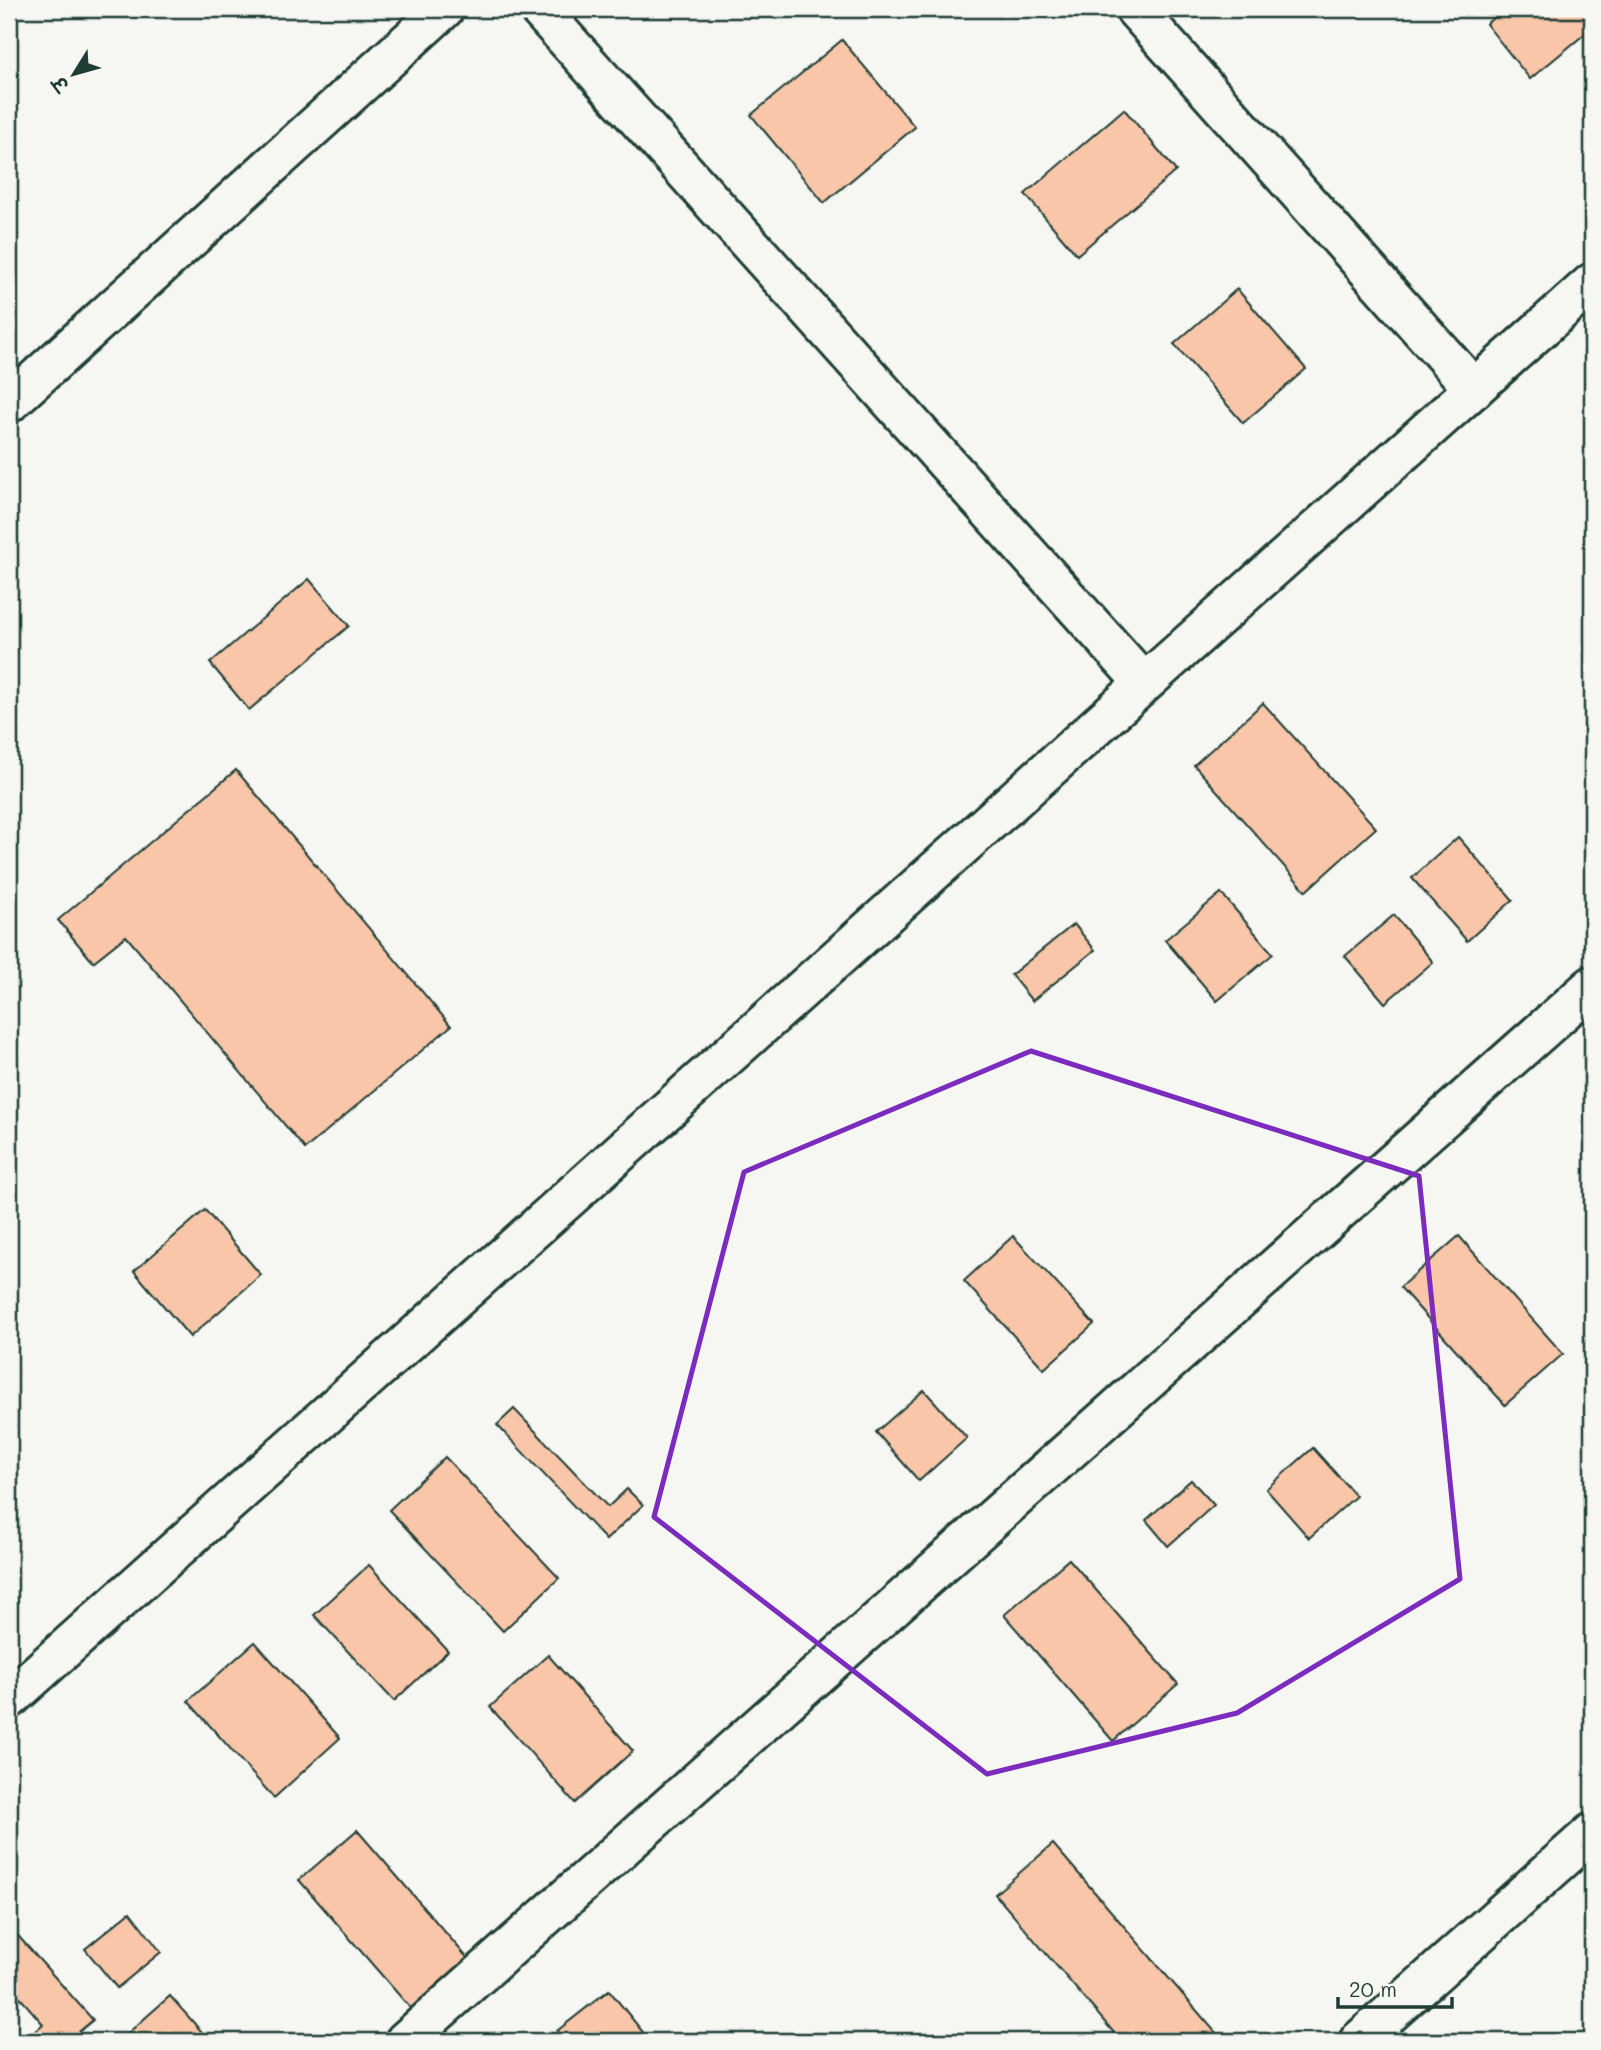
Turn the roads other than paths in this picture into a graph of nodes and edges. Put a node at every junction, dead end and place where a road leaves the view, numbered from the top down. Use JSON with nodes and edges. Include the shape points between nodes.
{"nodes":[{"id":1,"x":443,"y":9,"type":"edge"},
{"id":2,"x":539,"y":9,"type":"edge"},
{"id":3,"x":1135,"y":9,"type":"edge"},
{"id":4,"x":1592,"y":283,"type":"edge"},
{"id":5,"x":1474,"y":388,"type":"junction"},
{"id":6,"x":9,"y":403,"type":"edge"},
{"id":7,"x":1144,"y":683,"type":"junction"},
{"id":8,"x":1592,"y":986,"type":"edge"},
{"id":9,"x":9,"y":1699,"type":"edge"},
{"id":10,"x":1592,"y":1833,"type":"edge"},
{"id":11,"x":1376,"y":2036,"type":"edge"},
{"id":12,"x":405,"y":2041,"type":"edge"}],
"edges":[{"from":1,"to":6,"type":"street"},
{"from":2,"to":7,"type":"street"},
{"from":3,"to":5,"type":"street"},
{"from":4,"to":5,"type":"street"},
{"from":5,"to":7,"type":"street"},
{"from":7,"to":9,"type":"street"},
{"from":8,"to":12,"type":"street"},
{"from":10,"to":11,"type":"street"}]}
